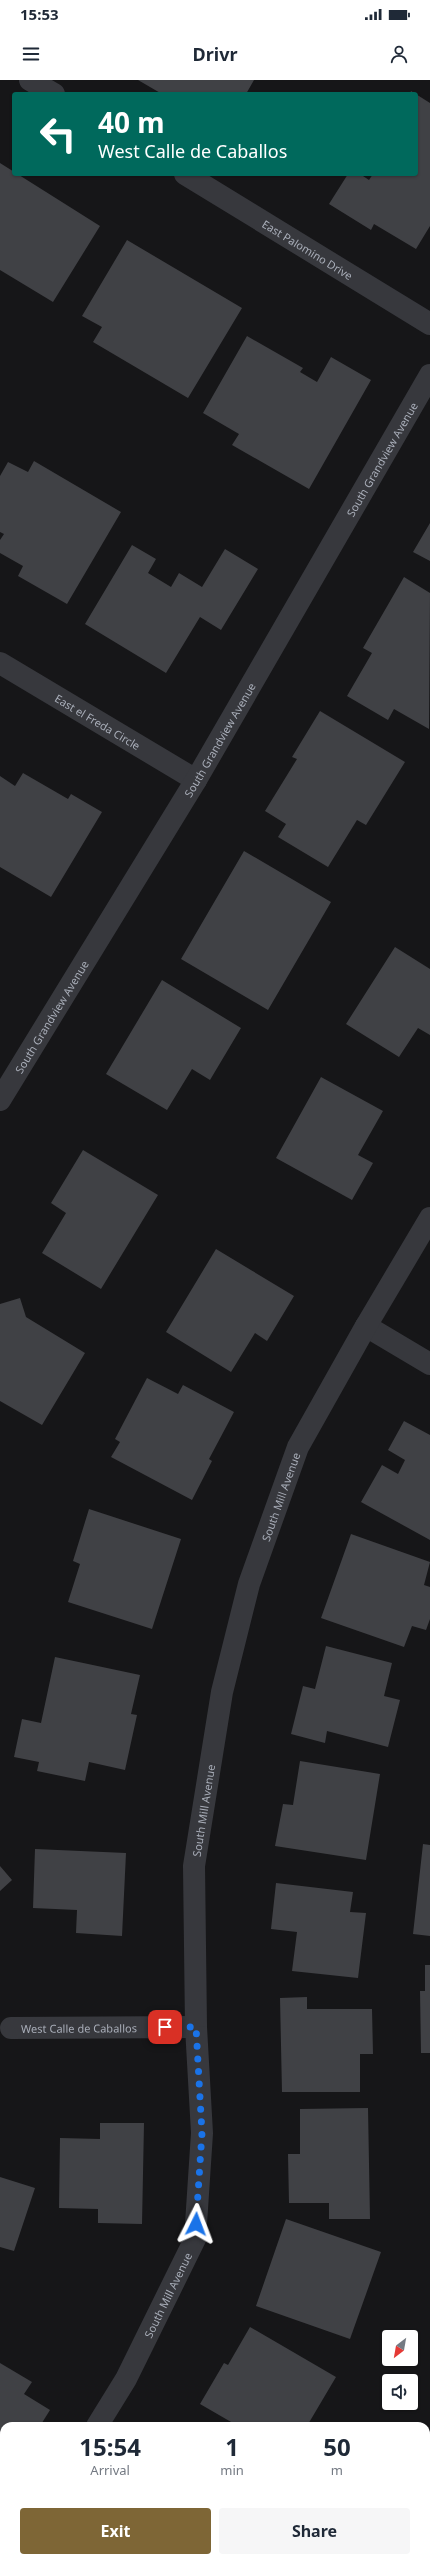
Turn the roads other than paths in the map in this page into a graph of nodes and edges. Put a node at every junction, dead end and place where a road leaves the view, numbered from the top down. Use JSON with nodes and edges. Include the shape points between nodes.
{"nodes":[{"id":1,"x":188,"y":176,"type":"edge"},
{"id":2,"x":430,"y":324,"type":"edge"},
{"id":3,"x":430,"y":375,"type":"edge"},
{"id":4,"x":0,"y":663,"type":"edge"},
{"id":5,"x":196,"y":780,"type":"junction"},
{"id":6,"x":0,"y":1100,"type":"edge"},
{"id":7,"x":430,"y":1218,"type":"edge"},
{"id":8,"x":366,"y":1326,"type":"junction"},
{"id":9,"x":430,"y":1364,"type":"edge"},
{"id":10,"x":196,"y":2027,"type":"junction"},
{"id":11,"x":11,"y":2028,"type":"dead end"},
{"id":12,"x":99,"y":2422,"type":"edge"}],
"edges":[{"from":1,"to":2,"type":"street","name":"East Palomino Drive"},
{"from":3,"to":5,"type":"street","name":"South Grandview Avenue"},
{"from":4,"to":5,"type":"street","name":"East el Freda Circle"},
{"from":5,"to":6,"type":"street","name":"South Grandview Avenue"},
{"from":7,"to":8,"type":"street","name":"South Mill Avenue"},
{"from":8,"to":9,"type":"street"},
{"from":8,"to":10,"type":"street","name":"South Mill Avenue","via":[[298,1447],[249,1584],[222,1692],[194,1866]]},
{"from":10,"to":11,"type":"street","name":"West Calle de Caballos"},
{"from":10,"to":12,"type":"street","name":"South Mill Avenue","via":[[202,2133],[195,2240],[126,2379]]}]}
